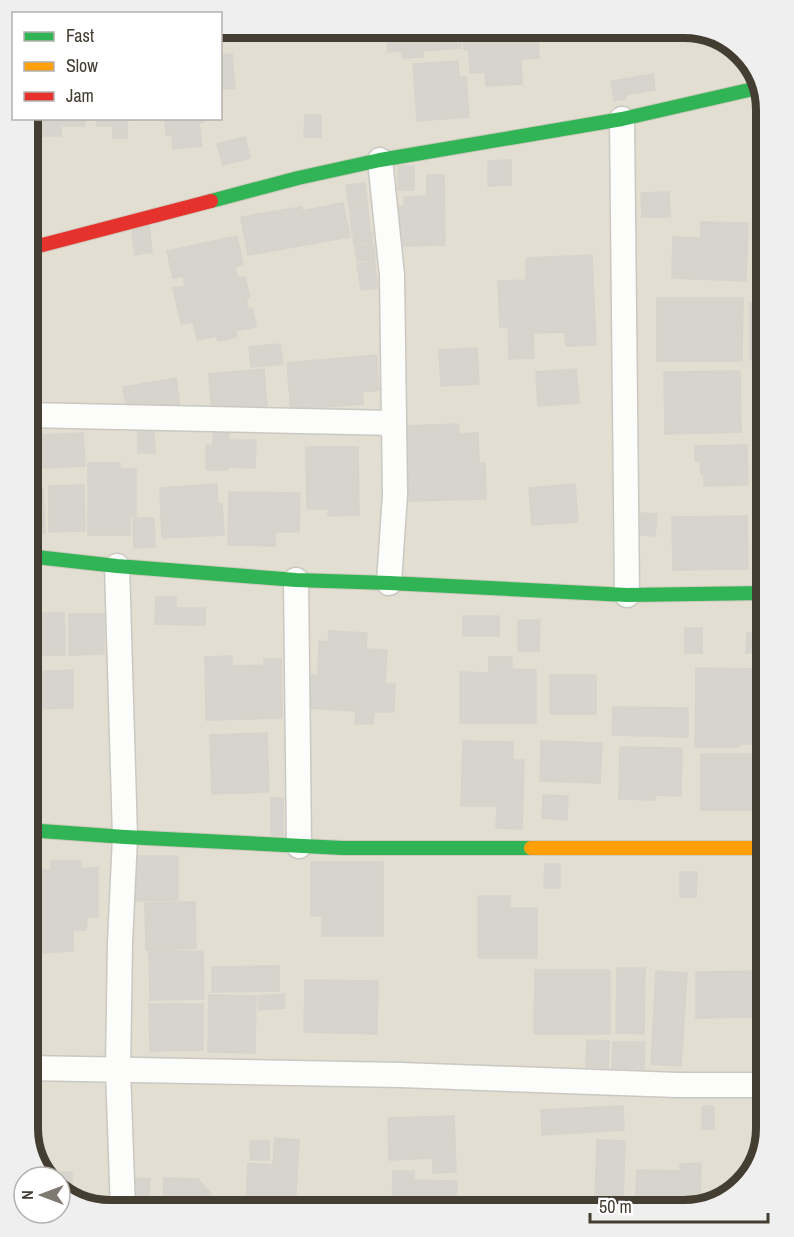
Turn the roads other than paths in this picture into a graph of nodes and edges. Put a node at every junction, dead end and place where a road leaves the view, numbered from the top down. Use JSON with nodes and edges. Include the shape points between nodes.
{"nodes":[{"id":1,"x":753,"y":89,"type":"edge"},
{"id":2,"x":622,"y":119,"type":"junction"},
{"id":3,"x":380,"y":159,"type":"junction"},
{"id":4,"x":38,"y":246,"type":"edge"},
{"id":5,"x":38,"y":416,"type":"edge"},
{"id":6,"x":394,"y":423,"type":"junction"},
{"id":7,"x":38,"y":556,"type":"edge"},
{"id":8,"x":117,"y":566,"type":"junction"},
{"id":9,"x":296,"y":580,"type":"junction"},
{"id":10,"x":389,"y":583,"type":"junction"},
{"id":11,"x":756,"y":593,"type":"edge"},
{"id":12,"x":627,"y":595,"type":"junction"},
{"id":13,"x":38,"y":831,"type":"edge"},
{"id":14,"x":124,"y":837,"type":"junction"},
{"id":15,"x":299,"y":846,"type":"junction"},
{"id":16,"x":756,"y":848,"type":"edge"},
{"id":17,"x":38,"y":1068,"type":"edge"},
{"id":18,"x":118,"y":1070,"type":"junction"},
{"id":19,"x":756,"y":1085,"type":"edge"},
{"id":20,"x":123,"y":1199,"type":"edge"}],
"edges":[{"from":1,"to":2,"type":"street"},
{"from":2,"to":3,"type":"street"},
{"from":2,"to":12,"type":"street"},
{"from":3,"to":4,"type":"street"},
{"from":3,"to":6,"type":"street","via":[[392,275]]},
{"from":5,"to":6,"type":"street"},
{"from":6,"to":10,"type":"street","via":[[395,494]]},
{"from":7,"to":8,"type":"street"},
{"from":8,"to":9,"type":"street"},
{"from":8,"to":14,"type":"street"},
{"from":9,"to":10,"type":"street"},
{"from":9,"to":15,"type":"street"},
{"from":10,"to":12,"type":"street"},
{"from":11,"to":12,"type":"street"},
{"from":13,"to":14,"type":"street"},
{"from":14,"to":15,"type":"street"},
{"from":14,"to":18,"type":"street"},
{"from":15,"to":16,"type":"street"},
{"from":17,"to":18,"type":"street"},
{"from":18,"to":19,"type":"street"},
{"from":18,"to":20,"type":"street"}]}
